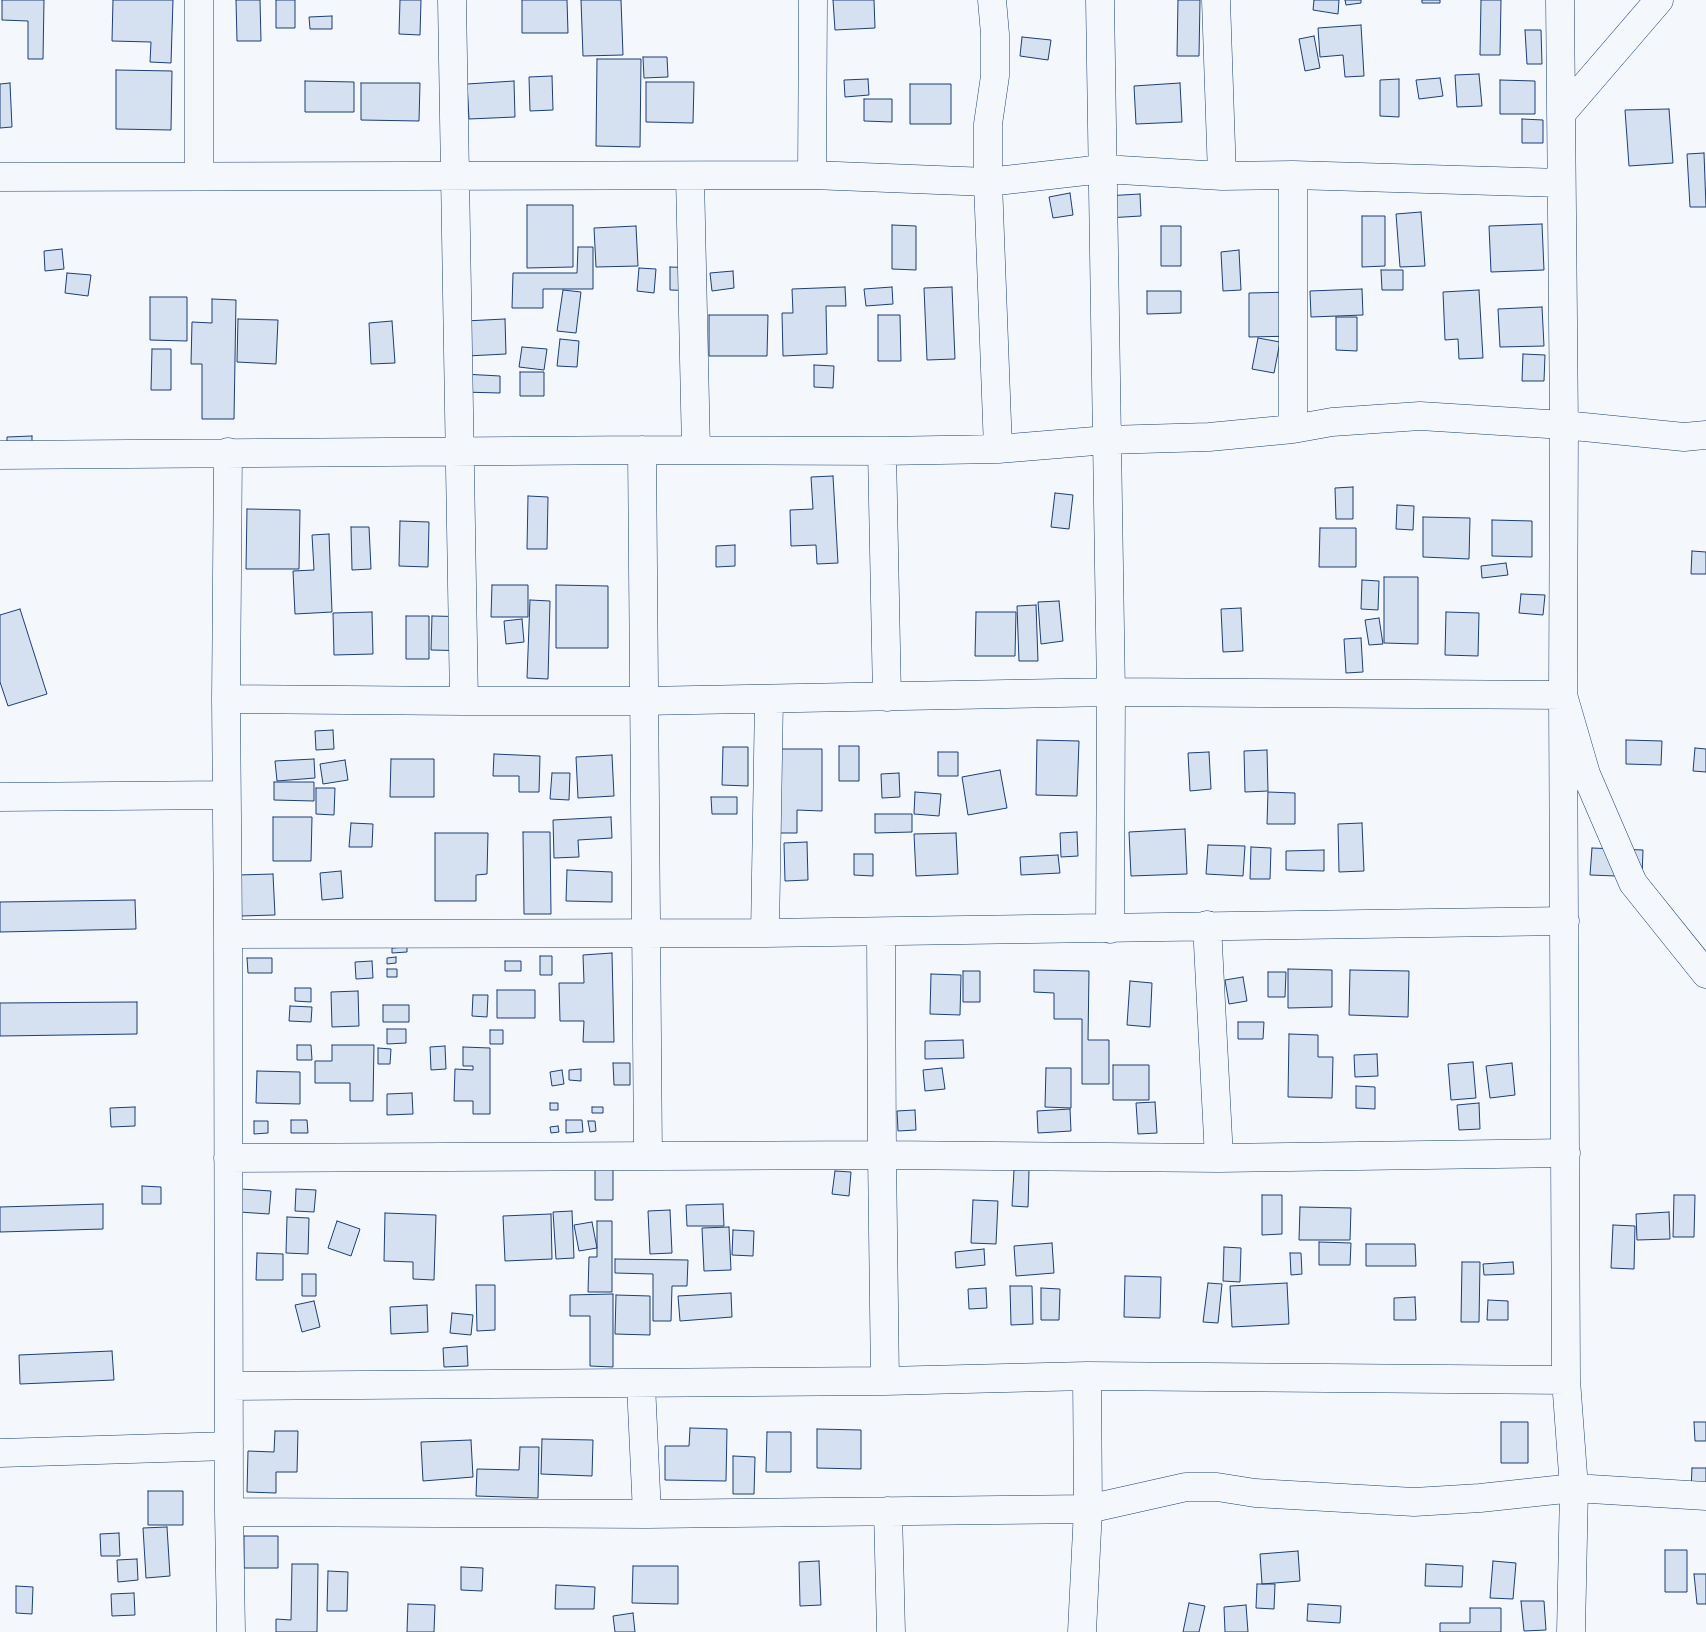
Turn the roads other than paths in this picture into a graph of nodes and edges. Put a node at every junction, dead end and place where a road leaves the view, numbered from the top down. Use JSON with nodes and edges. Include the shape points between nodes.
{"nodes":[{"id":1,"x":199,"y":0,"type":"edge"},
{"id":2,"x":452,"y":0,"type":"edge"},
{"id":3,"x":813,"y":0,"type":"edge"},
{"id":4,"x":992,"y":0,"type":"edge"},
{"id":5,"x":1100,"y":0,"type":"edge"},
{"id":6,"x":1216,"y":0,"type":"edge"},
{"id":7,"x":1560,"y":0,"type":"edge"},
{"id":8,"x":1659,"y":0,"type":"edge"},
{"id":9,"x":1561,"y":114,"type":"junction"},
{"id":10,"x":1103,"y":169,"type":"junction"},
{"id":11,"x":812,"y":175,"type":"junction"},
{"id":12,"x":1293,"y":175,"type":"junction"},
{"id":13,"x":199,"y":176,"type":"junction"},
{"id":14,"x":456,"y":176,"type":"junction"},
{"id":15,"x":1222,"y":176,"type":"junction"},
{"id":16,"x":690,"y":177,"type":"junction"},
{"id":17,"x":0,"y":178,"type":"edge"},
{"id":18,"x":988,"y":182,"type":"junction"},
{"id":19,"x":1561,"y":183,"type":"junction"},
{"id":20,"x":1564,"y":425,"type":"junction"},
{"id":21,"x":1293,"y":429,"type":"junction"},
{"id":22,"x":1706,"y":435,"type":"edge"},
{"id":23,"x":1107,"y":440,"type":"junction"},
{"id":24,"x":998,"y":449,"type":"junction"},
{"id":25,"x":642,"y":450,"type":"junction"},
{"id":26,"x":696,"y":450,"type":"junction"},
{"id":27,"x":882,"y":451,"type":"junction"},
{"id":28,"x":228,"y":452,"type":"junction"},
{"id":29,"x":460,"y":452,"type":"junction"},
{"id":30,"x":0,"y":455,"type":"edge"},
{"id":31,"x":1111,"y":692,"type":"junction"},
{"id":32,"x":1564,"y":695,"type":"junction"},
{"id":33,"x":888,"y":697,"type":"junction"},
{"id":34,"x":226,"y":699,"type":"junction"},
{"id":35,"x":769,"y":699,"type":"junction"},
{"id":36,"x":464,"y":701,"type":"junction"},
{"id":37,"x":644,"y":701,"type":"junction"},
{"id":38,"x":226,"y":795,"type":"junction"},
{"id":39,"x":0,"y":797,"type":"edge"},
{"id":40,"x":1565,"y":921,"type":"junction"},
{"id":41,"x":1207,"y":925,"type":"junction"},
{"id":42,"x":1110,"y":929,"type":"junction"},
{"id":43,"x":645,"y":932,"type":"junction"},
{"id":44,"x":881,"y":932,"type":"junction"},
{"id":45,"x":765,"y":933,"type":"junction"},
{"id":46,"x":228,"y":934,"type":"junction"},
{"id":47,"x":1706,"y":974,"type":"edge"},
{"id":48,"x":1566,"y":1153,"type":"junction"},
{"id":49,"x":648,"y":1155,"type":"junction"},
{"id":50,"x":882,"y":1155,"type":"junction"},
{"id":51,"x":228,"y":1158,"type":"junction"},
{"id":52,"x":1219,"y":1158,"type":"junction"},
{"id":53,"x":1087,"y":1376,"type":"junction"},
{"id":54,"x":1566,"y":1380,"type":"junction"},
{"id":55,"x":885,"y":1381,"type":"junction"},
{"id":56,"x":641,"y":1384,"type":"junction"},
{"id":57,"x":230,"y":1386,"type":"junction"},
{"id":58,"x":229,"y":1446,"type":"junction"},
{"id":59,"x":0,"y":1454,"type":"edge"},
{"id":60,"x":1574,"y":1488,"type":"junction"},
{"id":61,"x":1706,"y":1496,"type":"edge"},
{"id":62,"x":1088,"y":1509,"type":"junction"},
{"id":63,"x":888,"y":1511,"type":"junction"},
{"id":64,"x":229,"y":1512,"type":"junction"},
{"id":65,"x":647,"y":1514,"type":"junction"},
{"id":66,"x":231,"y":1632,"type":"edge"},
{"id":67,"x":891,"y":1632,"type":"edge"},
{"id":68,"x":1082,"y":1632,"type":"edge"},
{"id":69,"x":1571,"y":1632,"type":"edge"}],
"edges":[{"from":1,"to":13,"type":"street"},
{"from":2,"to":14,"type":"street"},
{"from":3,"to":11,"type":"street"},
{"from":4,"to":18,"type":"street","via":[[995,76],[988,124]]},
{"from":5,"to":10,"type":"street"},
{"from":6,"to":15,"type":"street"},
{"from":7,"to":9,"type":"street"},
{"from":8,"to":9,"type":"street"},
{"from":9,"to":19,"type":"street"},
{"from":10,"to":15,"type":"street"},
{"from":10,"to":18,"type":"street"},
{"from":10,"to":23,"type":"street"},
{"from":11,"to":16,"type":"street"},
{"from":11,"to":18,"type":"street"},
{"from":12,"to":15,"type":"street"},
{"from":12,"to":19,"type":"street"},
{"from":12,"to":21,"type":"street"},
{"from":13,"to":14,"type":"street"},
{"from":13,"to":17,"type":"street"},
{"from":14,"to":16,"type":"street"},
{"from":14,"to":29,"type":"street"},
{"from":16,"to":26,"type":"street"},
{"from":18,"to":24,"type":"street"},
{"from":19,"to":20,"type":"street"},
{"from":20,"to":21,"type":"street","via":[[1420,416],[1332,422]]},
{"from":20,"to":22,"type":"street","via":[[1684,437]]},
{"from":20,"to":32,"type":"street"},
{"from":21,"to":23,"type":"street","via":[[1209,437]]},
{"from":23,"to":24,"type":"street"},
{"from":23,"to":31,"type":"street"},
{"from":24,"to":27,"type":"street"},
{"from":25,"to":26,"type":"street"},
{"from":25,"to":29,"type":"street"},
{"from":25,"to":37,"type":"street"},
{"from":26,"to":27,"type":"street"},
{"from":27,"to":33,"type":"street"},
{"from":28,"to":29,"type":"street"},
{"from":28,"to":30,"type":"street"},
{"from":28,"to":34,"type":"street"},
{"from":29,"to":36,"type":"street"},
{"from":31,"to":32,"type":"street"},
{"from":31,"to":33,"type":"street"},
{"from":31,"to":42,"type":"street"},
{"from":32,"to":40,"type":"street"},
{"from":32,"to":47,"type":"street","via":[[1586,774],[1633,883]]},
{"from":33,"to":35,"type":"street"},
{"from":34,"to":36,"type":"street"},
{"from":34,"to":38,"type":"street"},
{"from":35,"to":37,"type":"street"},
{"from":35,"to":45,"type":"street"},
{"from":36,"to":37,"type":"street"},
{"from":37,"to":43,"type":"street"},
{"from":38,"to":39,"type":"street"},
{"from":38,"to":46,"type":"street"},
{"from":40,"to":41,"type":"street"},
{"from":40,"to":48,"type":"street"},
{"from":41,"to":42,"type":"street"},
{"from":41,"to":52,"type":"street"},
{"from":42,"to":44,"type":"street"},
{"from":43,"to":45,"type":"street"},
{"from":43,"to":46,"type":"street"},
{"from":43,"to":49,"type":"street"},
{"from":44,"to":45,"type":"street"},
{"from":44,"to":50,"type":"street"},
{"from":46,"to":51,"type":"street"},
{"from":48,"to":52,"type":"street"},
{"from":48,"to":54,"type":"street"},
{"from":49,"to":50,"type":"street"},
{"from":49,"to":51,"type":"street"},
{"from":50,"to":52,"type":"street"},
{"from":50,"to":55,"type":"street"},
{"from":51,"to":57,"type":"street"},
{"from":53,"to":54,"type":"street"},
{"from":53,"to":55,"type":"street"},
{"from":53,"to":62,"type":"street"},
{"from":54,"to":60,"type":"street"},
{"from":55,"to":56,"type":"street"},
{"from":56,"to":57,"type":"street"},
{"from":56,"to":65,"type":"street"},
{"from":57,"to":58,"type":"street"},
{"from":58,"to":59,"type":"street"},
{"from":58,"to":64,"type":"street"},
{"from":60,"to":61,"type":"street"},
{"from":60,"to":62,"type":"street","via":[[1414,1502],[1186,1487]]},
{"from":60,"to":69,"type":"street"},
{"from":62,"to":63,"type":"street"},
{"from":62,"to":68,"type":"street"},
{"from":63,"to":65,"type":"street"},
{"from":63,"to":67,"type":"street"},
{"from":64,"to":65,"type":"street"},
{"from":64,"to":66,"type":"street"}]}
